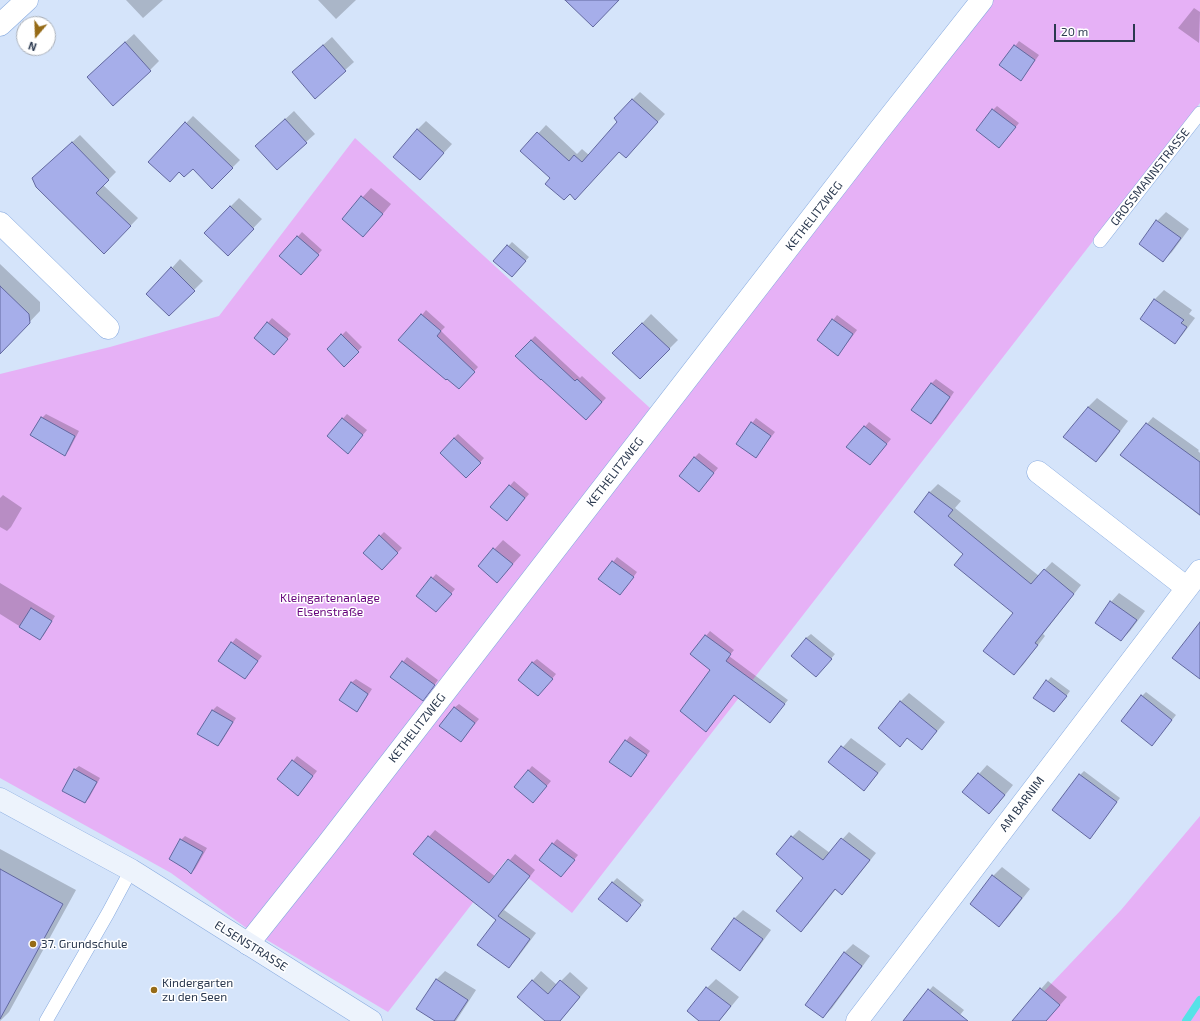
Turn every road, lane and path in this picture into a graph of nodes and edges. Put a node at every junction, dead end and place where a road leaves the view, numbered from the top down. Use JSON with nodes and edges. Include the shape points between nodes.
{"nodes":[{"id":1,"x":27,"y":0,"type":"edge"},
{"id":2,"x":982,"y":0,"type":"edge"},
{"id":3,"x":0,"y":25,"type":"edge"},
{"id":4,"x":1200,"y":113,"type":"edge"},
{"id":5,"x":0,"y":223,"type":"edge"},
{"id":6,"x":1100,"y":241,"type":"dead end"},
{"id":7,"x":108,"y":328,"type":"dead end"},
{"id":8,"x":1038,"y":472,"type":"dead end"},
{"id":9,"x":1194,"y":579,"type":"edge"},
{"id":10,"x":0,"y":799,"type":"edge"},
{"id":11,"x":131,"y":870,"type":"junction"},
{"id":12,"x":248,"y":944,"type":"junction"},
{"id":13,"x":46,"y":1021,"type":"edge"},
{"id":14,"x":371,"y":1021,"type":"edge"},
{"id":15,"x":857,"y":1021,"type":"edge"}],
"edges":[{"from":1,"to":3,"type":"street"},
{"from":2,"to":12,"type":"street","name":"KETHELITZWEG"},
{"from":4,"to":6,"type":"lane","name":"GROSSMANNSTRASSE"},
{"from":5,"to":7,"type":"street"},
{"from":8,"to":9,"type":"street","name":"AM BARNIM"},
{"from":9,"to":15,"type":"street","name":"AM BARNIM"},
{"from":10,"to":11,"type":"street","name":"ELSENSTRASSE"},
{"from":11,"to":12,"type":"street","name":"ELSENSTRASSE"},
{"from":11,"to":13,"type":"lane"},
{"from":12,"to":14,"type":"street","name":"ELSENSTRASSE"}]}
